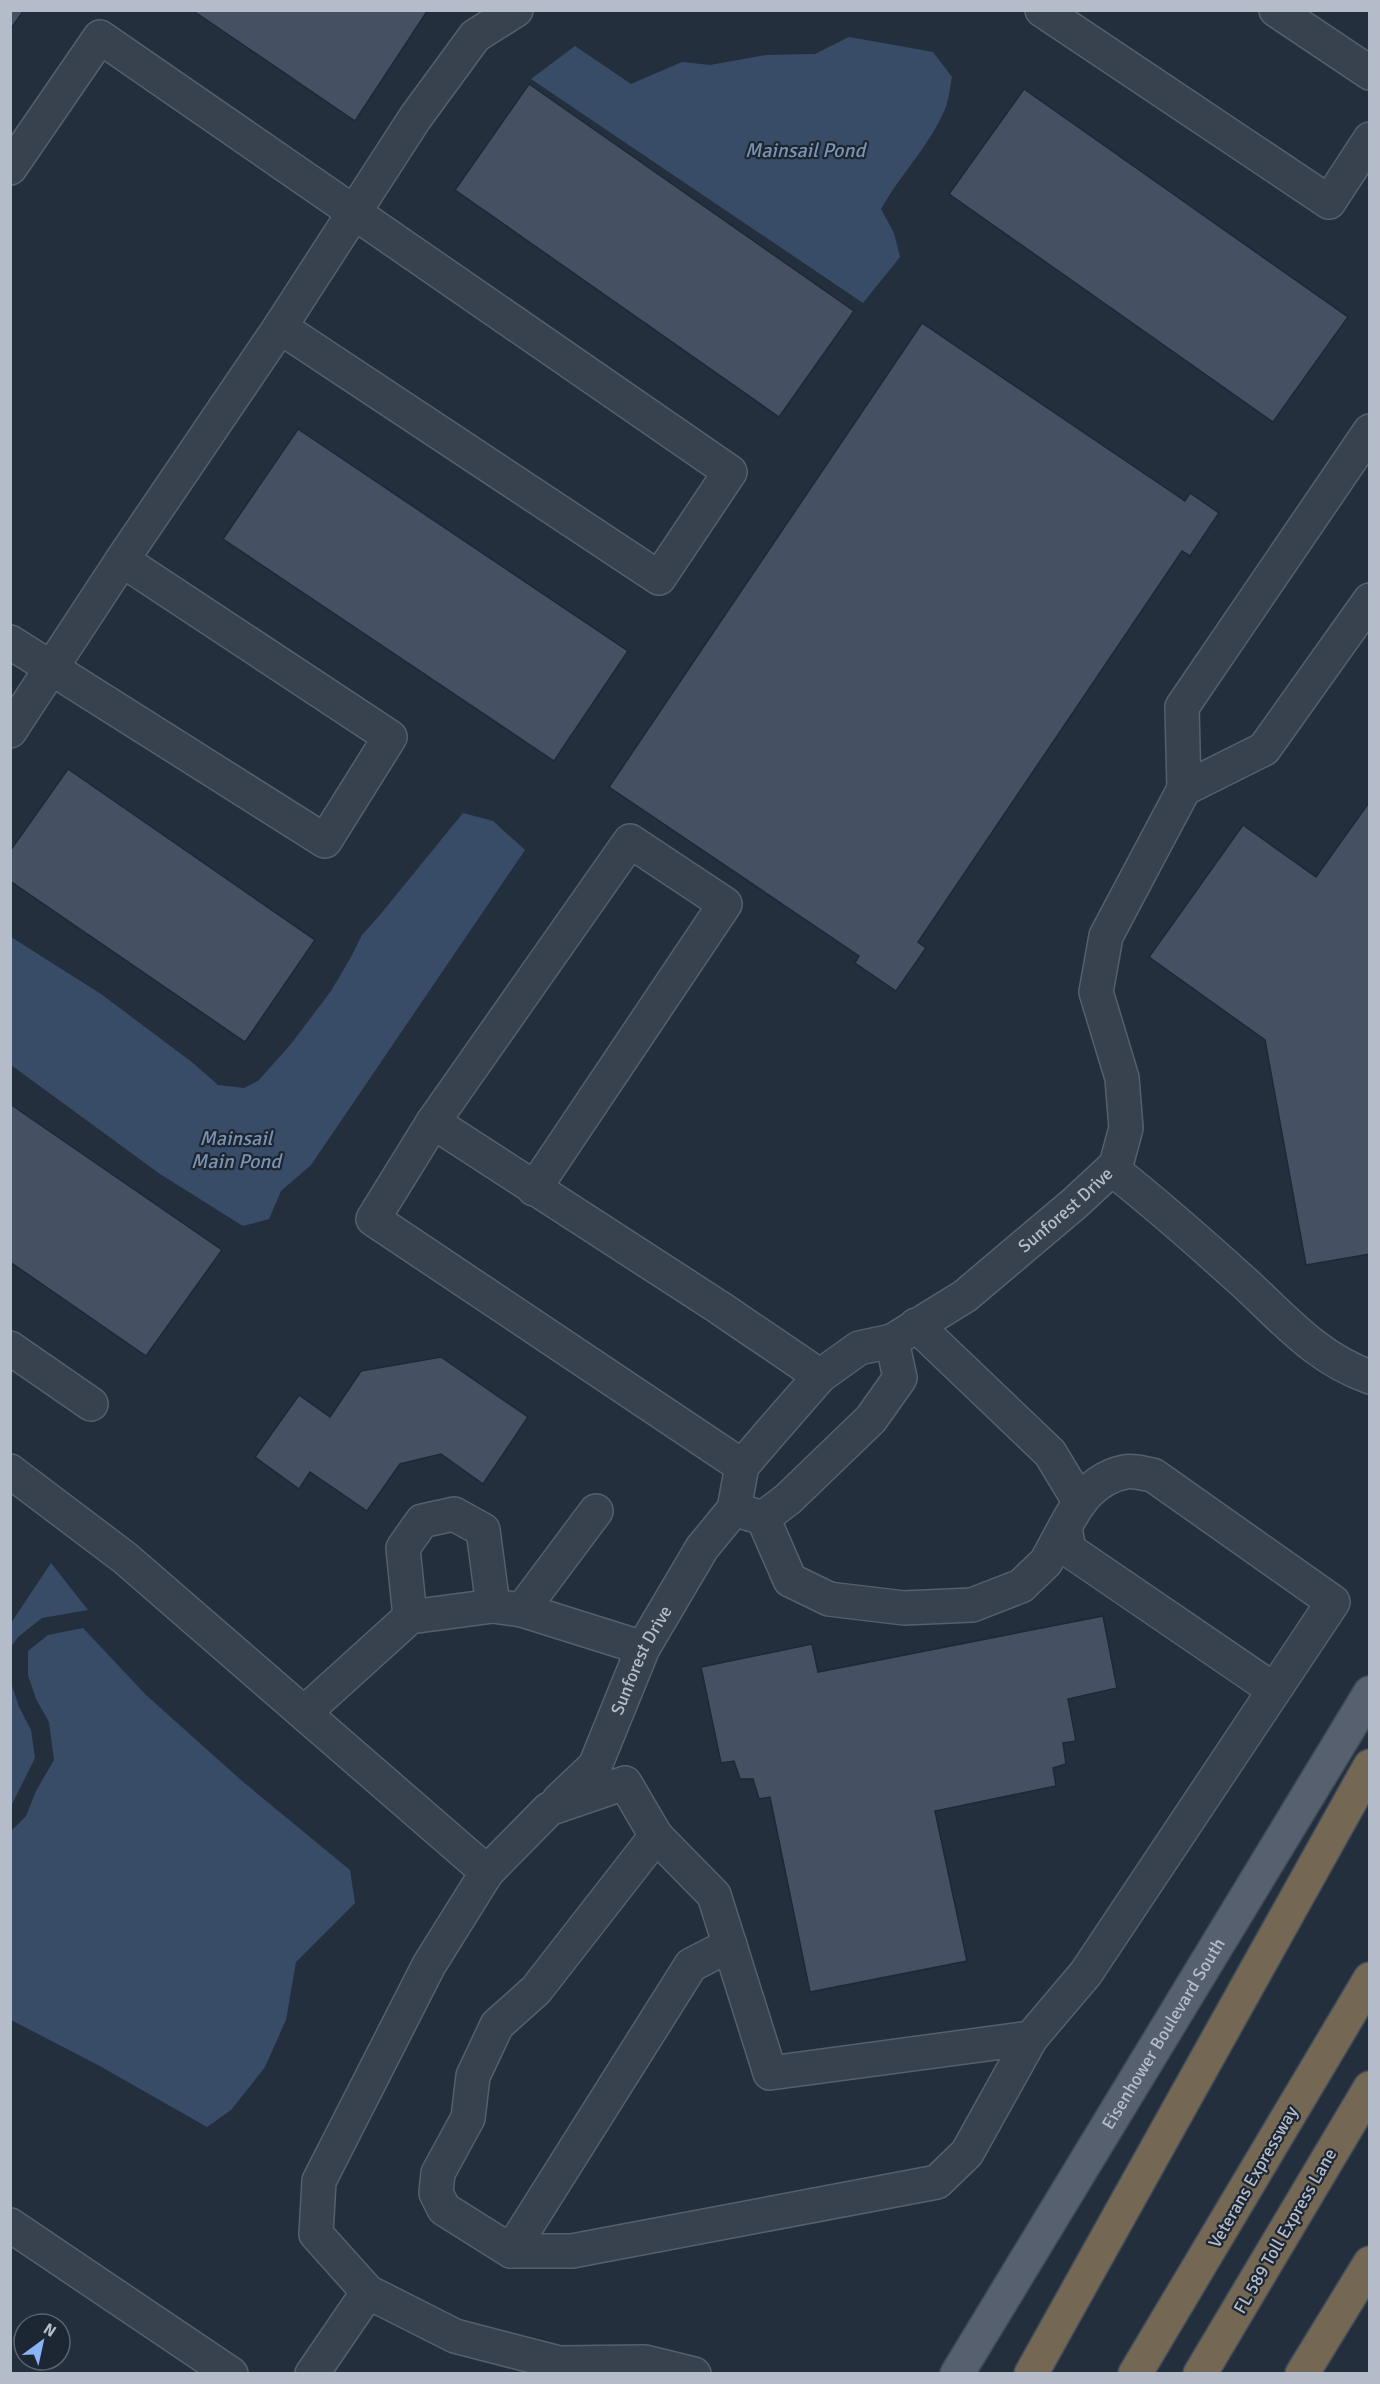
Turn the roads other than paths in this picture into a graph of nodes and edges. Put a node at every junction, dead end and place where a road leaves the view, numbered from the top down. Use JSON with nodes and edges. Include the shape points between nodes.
{"nodes":[{"id":1,"x":516,"y":10,"type":"edge"},
{"id":2,"x":1042,"y":10,"type":"edge"},
{"id":3,"x":1276,"y":10,"type":"edge"},
{"id":4,"x":1370,"y":73,"type":"edge"},
{"id":5,"x":1370,"y":139,"type":"edge"},
{"id":6,"x":10,"y":168,"type":"edge"},
{"id":7,"x":354,"y":212,"type":"junction"},
{"id":8,"x":280,"y":327,"type":"junction"},
{"id":9,"x":1370,"y":431,"type":"edge"},
{"id":10,"x":122,"y":561,"type":"junction"},
{"id":11,"x":1370,"y":600,"type":"edge"},
{"id":12,"x":10,"y":642,"type":"edge"},
{"id":13,"x":53,"y":669,"type":"junction"},
{"id":14,"x":10,"y":731,"type":"edge"},
{"id":15,"x":1184,"y":789,"type":"junction"},
{"id":16,"x":433,"y":1122,"type":"junction"},
{"id":17,"x":1112,"y":1169,"type":"junction"},
{"id":18,"x":534,"y":1189,"type":"junction"},
{"id":19,"x":904,"y":1333,"type":"junction"},
{"id":20,"x":10,"y":1348,"type":"edge"},
{"id":21,"x":820,"y":1376,"type":"junction"},
{"id":22,"x":1370,"y":1377,"type":"edge"},
{"id":23,"x":91,"y":1404,"type":"dead end"},
{"id":24,"x":742,"y":1466,"type":"junction"},
{"id":25,"x":10,"y":1471,"type":"edge"},
{"id":26,"x":596,"y":1511,"type":"dead end"},
{"id":27,"x":749,"y":1514,"type":"junction"},
{"id":28,"x":1072,"y":1514,"type":"junction"},
{"id":29,"x":508,"y":1608,"type":"junction"},
{"id":30,"x":410,"y":1617,"type":"junction"},
{"id":31,"x":643,"y":1648,"type":"junction"},
{"id":32,"x":1274,"y":1690,"type":"junction"},
{"id":33,"x":1370,"y":1693,"type":"edge"},
{"id":34,"x":304,"y":1713,"type":"junction"},
{"id":35,"x":1370,"y":1766,"type":"edge"},
{"id":36,"x":549,"y":1809,"type":"junction"},
{"id":37,"x":656,"y":1836,"type":"junction"},
{"id":38,"x":488,"y":1872,"type":"junction"},
{"id":39,"x":730,"y":1945,"type":"junction"},
{"id":40,"x":1370,"y":1979,"type":"edge"},
{"id":41,"x":1031,"y":2038,"type":"junction"},
{"id":42,"x":1370,"y":2088,"type":"edge"},
{"id":43,"x":10,"y":2224,"type":"edge"},
{"id":44,"x":512,"y":2251,"type":"junction"},
{"id":45,"x":1370,"y":2263,"type":"edge"},
{"id":46,"x":368,"y":2292,"type":"junction"},
{"id":47,"x":231,"y":2373,"type":"edge"},
{"id":48,"x":312,"y":2373,"type":"edge"},
{"id":49,"x":694,"y":2373,"type":"edge"},
{"id":50,"x":957,"y":2373,"type":"edge"},
{"id":51,"x":1031,"y":2373,"type":"edge"},
{"id":52,"x":1135,"y":2373,"type":"edge"},
{"id":53,"x":1200,"y":2373,"type":"edge"},
{"id":54,"x":1302,"y":2373,"type":"edge"}],
"edges":[{"from":1,"to":7,"type":"lane","via":[[475,36]]},
{"from":2,"to":5,"type":"lane","via":[[1329,202]]},
{"from":3,"to":4,"type":"lane"},
{"from":6,"to":7,"type":"lane","via":[[100,37]]},
{"from":7,"to":8,"type":"lane"},
{"from":7,"to":8,"type":"lane","via":[[730,472],[658,578]]},
{"from":8,"to":10,"type":"lane"},
{"from":9,"to":15,"type":"lane","via":[[1182,707]]},
{"from":10,"to":13,"type":"lane"},
{"from":10,"to":13,"type":"lane","via":[[390,736],[325,841]]},
{"from":11,"to":15,"type":"lane","via":[[1264,749]]},
{"from":12,"to":13,"type":"lane"},
{"from":13,"to":14,"type":"lane"},
{"from":15,"to":17,"type":"lane","name":"Sunforest Drive","via":[[1106,936],[1096,992],[1122,1078],[1126,1128]]},
{"from":16,"to":18,"type":"lane"},
{"from":16,"to":18,"type":"lane","via":[[630,841],[725,904]]},
{"from":16,"to":24,"type":"lane","via":[[374,1219]]},
{"from":17,"to":19,"type":"lane","name":"Sunforest Drive","via":[[965,1296]]},
{"from":17,"to":22,"type":"lane","via":[[1239,1278],[1297,1335],[1336,1362]]},
{"from":18,"to":21,"type":"lane"},
{"from":19,"to":21,"type":"lane","name":"Sunforest Drive","via":[[859,1348]]},
{"from":19,"to":27,"type":"lane","name":"Sunforest Drive","via":[[900,1378],[871,1419],[788,1498]]},
{"from":19,"to":28,"type":"lane","via":[[1050,1454]]},
{"from":20,"to":23,"type":"lane"},
{"from":21,"to":24,"type":"lane","name":"Sunforest Drive"},
{"from":24,"to":27,"type":"lane","name":"Sunforest Drive"},
{"from":25,"to":34,"type":"lane","via":[[125,1558]]},
{"from":26,"to":29,"type":"lane"},
{"from":27,"to":28,"type":"lane","via":[[790,1580],[829,1599],[904,1608],[972,1605],[1021,1586],[1046,1562]]},
{"from":27,"to":31,"type":"lane","name":"Sunforest Drive","via":[[702,1548]]},
{"from":28,"to":32,"type":"lane","via":[[1069,1550]]},
{"from":28,"to":32,"type":"lane","via":[[1101,1482],[1126,1472],[1153,1475],[1333,1602]]},
{"from":29,"to":30,"type":"lane"},
{"from":29,"to":30,"type":"lane","via":[[483,1530],[454,1514],[422,1521],[403,1548]]},
{"from":29,"to":31,"type":"lane"},
{"from":30,"to":34,"type":"lane"},
{"from":31,"to":36,"type":"lane","name":"Sunforest Drive","via":[[595,1766]]},
{"from":32,"to":41,"type":"lane","via":[[1086,1973]]},
{"from":33,"to":50,"type":"main road","name":"Eisenhower Boulevard South"},
{"from":34,"to":38,"type":"lane"},
{"from":35,"to":51,"type":"highway"},
{"from":36,"to":37,"type":"lane","via":[[625,1783]]},
{"from":36,"to":38,"type":"lane","name":"Sunforest Drive"},
{"from":37,"to":39,"type":"lane","via":[[714,1895]]},
{"from":37,"to":44,"type":"lane","via":[[536,1990],[496,2025],[473,2076],[468,2118],[438,2173],[436,2193],[444,2209]]},
{"from":38,"to":46,"type":"lane","name":"Sunforest Drive","via":[[429,1965],[319,2181],[316,2234]]},
{"from":39,"to":41,"type":"lane","via":[[770,2073]]},
{"from":39,"to":44,"type":"lane","via":[[690,1965]]},
{"from":40,"to":52,"type":"highway","name":"Veterans Expressway"},
{"from":41,"to":44,"type":"lane","via":[[967,2153],[937,2182],[572,2251]]},
{"from":42,"to":53,"type":"highway","name":"FL 589 Toll Express Lane"},
{"from":43,"to":47,"type":"lane"},
{"from":45,"to":54,"type":"highway"},
{"from":46,"to":48,"type":"lane"},
{"from":46,"to":49,"type":"lane","via":[[456,2336],[559,2363],[645,2362]]}]}
